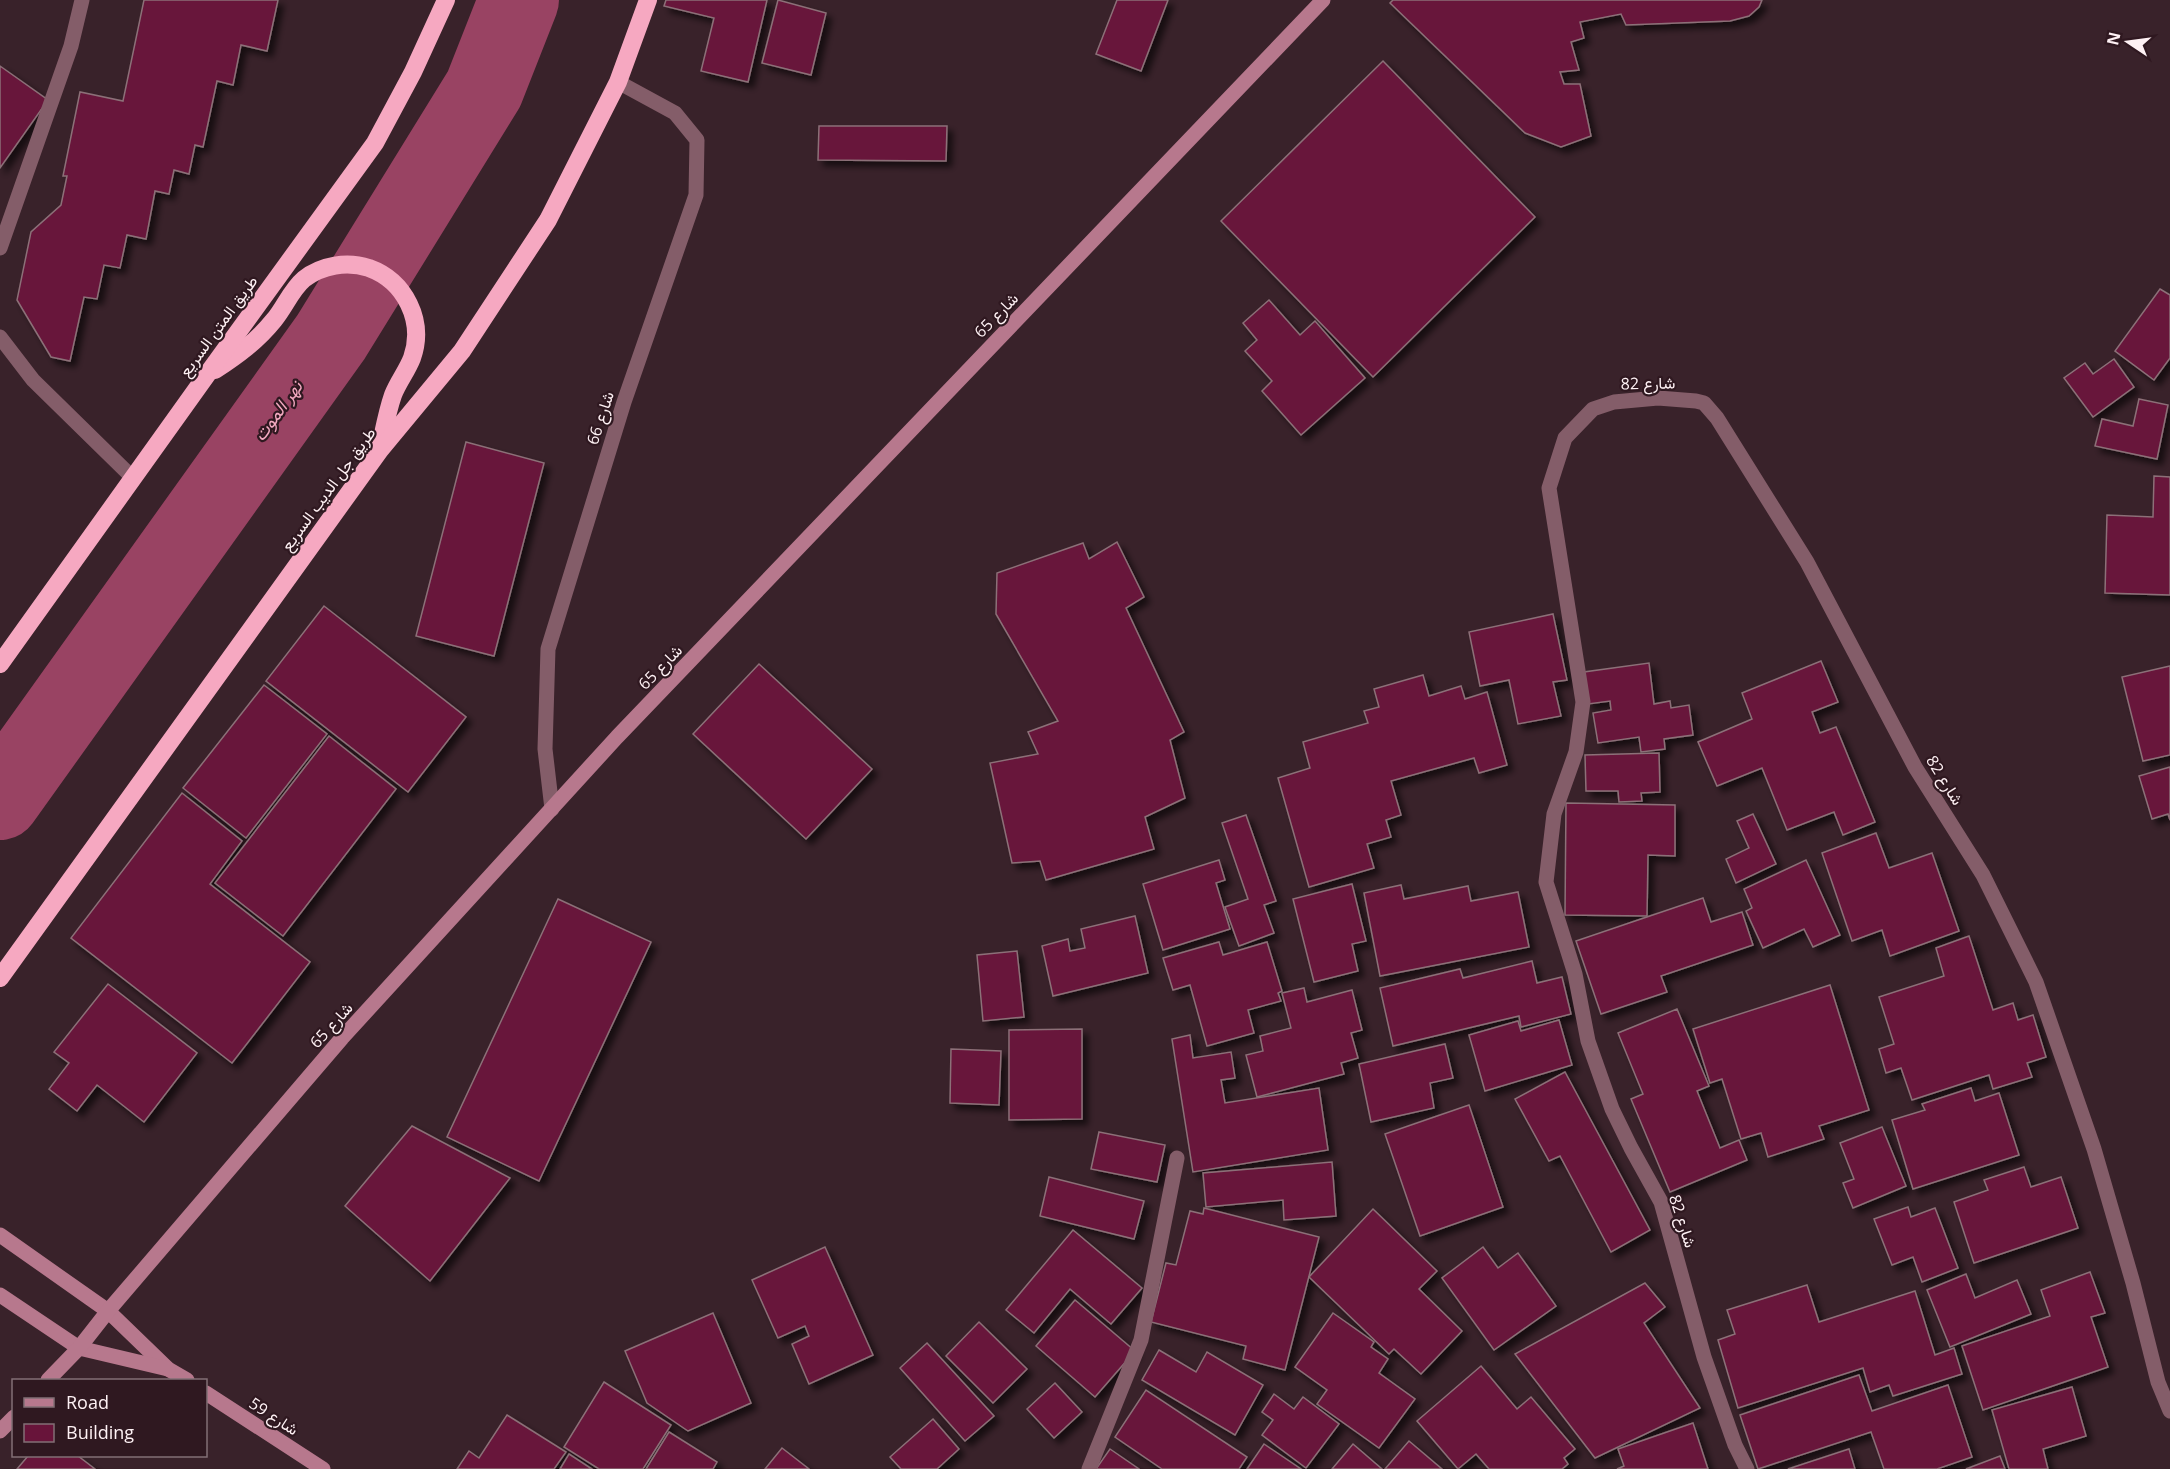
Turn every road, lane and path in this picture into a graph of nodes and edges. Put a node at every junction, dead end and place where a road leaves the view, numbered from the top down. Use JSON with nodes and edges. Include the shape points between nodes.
{"nodes":[{"id":1,"x":82,"y":0,"type":"edge"},
{"id":2,"x":446,"y":0,"type":"edge"},
{"id":3,"x":648,"y":0,"type":"edge"},
{"id":4,"x":1323,"y":0,"type":"edge"},
{"id":5,"x":618,"y":82,"type":"junction"},
{"id":6,"x":0,"y":248,"type":"edge"},
{"id":7,"x":0,"y":337,"type":"edge"},
{"id":8,"x":206,"y":376,"type":"junction"},
{"id":9,"x":380,"y":450,"type":"junction"},
{"id":10,"x":133,"y":478,"type":"junction"},
{"id":11,"x":0,"y":664,"type":"edge"},
{"id":12,"x":552,"y":808,"type":"junction"},
{"id":13,"x":0,"y":978,"type":"edge"},
{"id":14,"x":1177,"y":1158,"type":"dead end"},
{"id":15,"x":0,"y":1235,"type":"edge"},
{"id":16,"x":0,"y":1295,"type":"edge"},
{"id":17,"x":108,"y":1311,"type":"junction"},
{"id":18,"x":79,"y":1348,"type":"junction"},
{"id":19,"x":168,"y":1369,"type":"junction"},
{"id":20,"x":49,"y":1379,"type":"edge"},
{"id":21,"x":185,"y":1379,"type":"edge"},
{"id":22,"x":207,"y":1394,"type":"edge"},
{"id":23,"x":2170,"y":1411,"type":"edge"},
{"id":24,"x":12,"y":1419,"type":"edge"},
{"id":25,"x":0,"y":1431,"type":"edge"},
{"id":26,"x":323,"y":1469,"type":"edge"},
{"id":27,"x":1089,"y":1469,"type":"edge"},
{"id":28,"x":1746,"y":1469,"type":"edge"}],
"edges":[{"from":1,"to":6,"type":"street","via":[[71,46]]},
{"from":2,"to":8,"type":"highway","name":"طريق المتن السريع","via":[[375,143]]},
{"from":3,"to":5,"type":"highway","name":"طريق جل الديب السريع"},
{"from":4,"to":12,"type":"main road","name":"شارع 65"},
{"from":5,"to":9,"type":"highway","name":"طريق جل الديب السريع","via":[[548,220],[462,351]]},
{"from":5,"to":12,"type":"street","name":"شارع 66","via":[[675,113],[697,140],[696,195],[624,402],[548,649],[545,749]]},
{"from":7,"to":10,"type":"street","via":[[33,380]]},
{"from":8,"to":9,"type":"highway","via":[[254,342],[302,281],[316,271],[348,264],[379,272],[393,282],[407,301],[416,325],[412,357],[394,392]]},
{"from":8,"to":10,"type":"highway","name":"طريق المتن السريع"},
{"from":9,"to":13,"type":"highway","name":"طريق جل الديب السريع"},
{"from":10,"to":11,"type":"highway","name":"طريق المتن السريع"},
{"from":12,"to":17,"type":"main road","name":"شارع 65","via":[[342,1038]]},
{"from":14,"to":27,"type":"street","via":[[1141,1340]]},
{"from":15,"to":17,"type":"main road"},
{"from":16,"to":18,"type":"main road"},
{"from":17,"to":18,"type":"main road","name":"شارع 65"},
{"from":17,"to":19,"type":"main road"},
{"from":18,"to":19,"type":"main road"},
{"from":18,"to":20,"type":"main road","name":"شارع 65"},
{"from":19,"to":21,"type":"main road"},
{"from":22,"to":26,"type":"main road","name":"شارع 59"},
{"from":23,"to":28,"type":"street","name":"شارع 82","via":[[2158,1382],[2094,1149],[2040,993],[1983,875],[1915,767],[1807,562],[1717,418],[1704,403],[1658,398],[1614,402],[1593,409],[1565,438],[1549,488],[1583,702],[1576,752],[1554,814],[1546,882],[1575,974],[1588,1041],[1612,1109],[1661,1202],[1704,1357]]},
{"from":24,"to":25,"type":"main road"}]}
